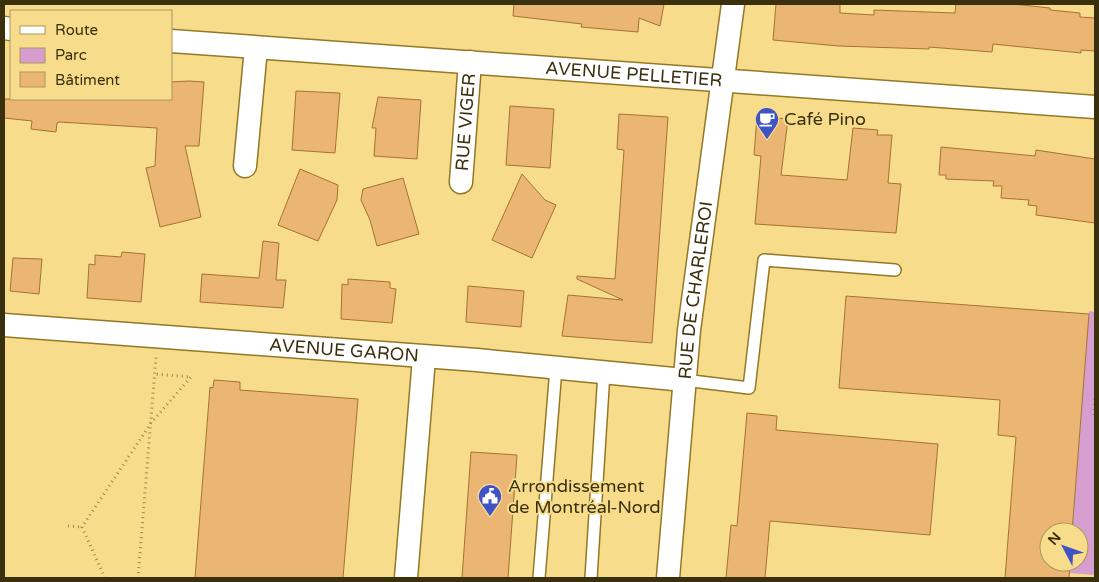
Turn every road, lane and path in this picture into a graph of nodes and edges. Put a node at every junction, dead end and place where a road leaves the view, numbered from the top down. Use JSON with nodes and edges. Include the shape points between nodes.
{"nodes":[{"id":1,"x":733,"y":4,"type":"edge"},
{"id":2,"x":172,"y":41,"type":"edge"},
{"id":3,"x":256,"y":48,"type":"junction"},
{"id":4,"x":470,"y":62,"type":"junction"},
{"id":5,"x":722,"y":80,"type":"junction"},
{"id":6,"x":1095,"y":106,"type":"edge"},
{"id":7,"x":244,"y":166,"type":"dead end"},
{"id":8,"x":461,"y":182,"type":"dead end"},
{"id":9,"x":895,"y":270,"type":"dead end"},
{"id":10,"x":4,"y":326,"type":"edge"},
{"id":11,"x":158,"y":337,"type":"junction"},
{"id":12,"x":424,"y":358,"type":"junction"},
{"id":13,"x":556,"y":368,"type":"junction"},
{"id":14,"x":604,"y":372,"type":"junction"},
{"id":15,"x":154,"y":374,"type":"junction"},
{"id":16,"x":684,"y":380,"type":"junction"},
{"id":17,"x":1095,"y":397,"type":"edge"},
{"id":18,"x":1094,"y":414,"type":"dead end"},
{"id":19,"x":151,"y":422,"type":"junction"},
{"id":20,"x":68,"y":526,"type":"dead end"},
{"id":21,"x":82,"y":527,"type":"junction"},
{"id":22,"x":105,"y":578,"type":"edge"},
{"id":23,"x":138,"y":578,"type":"edge"},
{"id":24,"x":406,"y":578,"type":"edge"},
{"id":25,"x":539,"y":578,"type":"edge"},
{"id":26,"x":591,"y":578,"type":"edge"},
{"id":27,"x":668,"y":578,"type":"edge"}],
"edges":[{"from":1,"to":5,"type":"street","name":"RUE DE CHARLEROI"},
{"from":2,"to":3,"type":"street","name":"AVENUE PELLETIER"},
{"from":3,"to":4,"type":"street","name":"AVENUE PELLETIER"},
{"from":3,"to":7,"type":"street"},
{"from":4,"to":5,"type":"street","name":"AVENUE PELLETIER"},
{"from":4,"to":8,"type":"street","name":"RUE VIGER"},
{"from":5,"to":6,"type":"street","name":"AVENUE PELLETIER"},
{"from":5,"to":16,"type":"street","name":"RUE DE CHARLEROI"},
{"from":9,"to":16,"type":"lane","via":[[764,260],[749,388]]},
{"from":10,"to":11,"type":"street","name":"AVENUE GARON"},
{"from":11,"to":12,"type":"street","name":"AVENUE GARON"},
{"from":11,"to":15,"type":"path"},
{"from":12,"to":13,"type":"street","name":"AVENUE GARON"},
{"from":12,"to":24,"type":"street"},
{"from":13,"to":14,"type":"street","name":"AVENUE GARON"},
{"from":13,"to":25,"type":"lane"},
{"from":14,"to":16,"type":"street","name":"AVENUE GARON"},
{"from":14,"to":26,"type":"lane"},
{"from":15,"to":19,"type":"path"},
{"from":15,"to":19,"type":"path","via":[[191,377]]},
{"from":16,"to":27,"type":"street","name":"RUE DE CHARLEROI"},
{"from":17,"to":18,"type":"path"},
{"from":19,"to":21,"type":"path"},
{"from":19,"to":23,"type":"path"},
{"from":20,"to":21,"type":"path"},
{"from":21,"to":22,"type":"path"}]}
